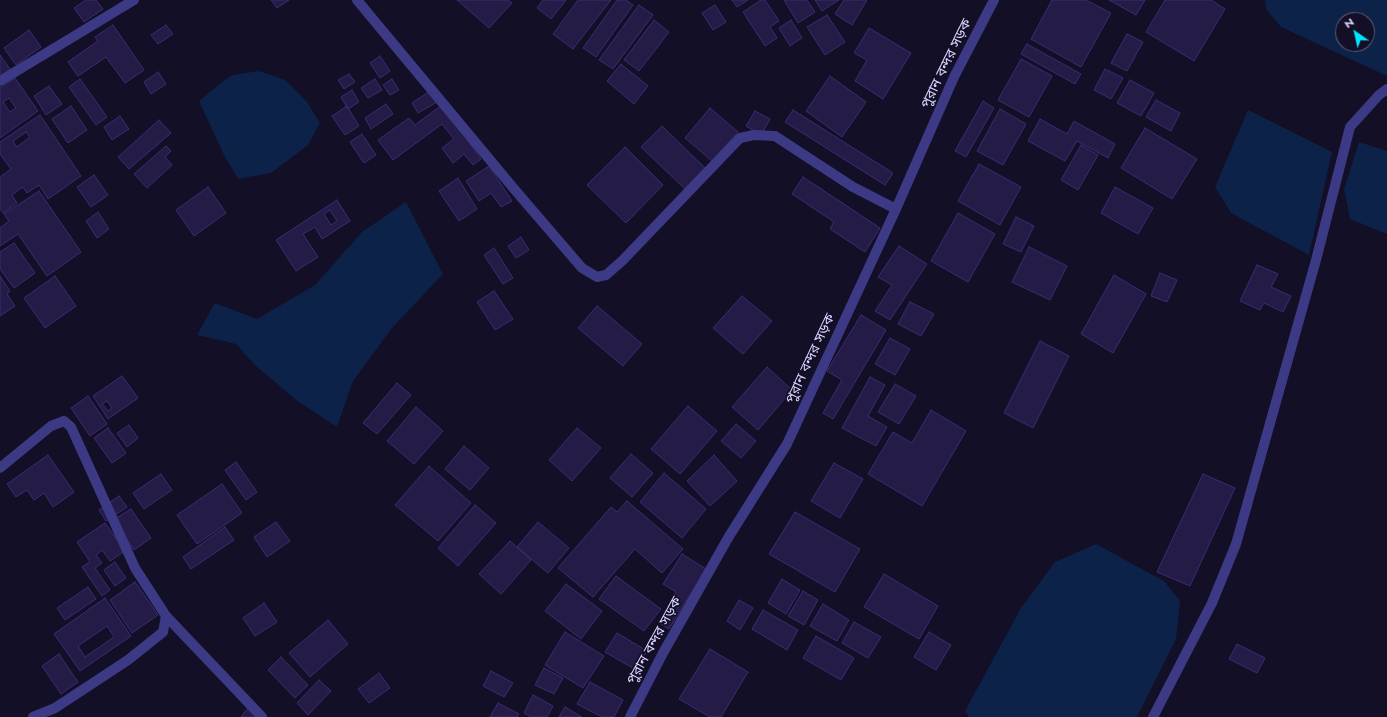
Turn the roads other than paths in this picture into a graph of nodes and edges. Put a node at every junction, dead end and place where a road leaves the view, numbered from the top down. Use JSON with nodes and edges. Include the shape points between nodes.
{"nodes":[{"id":1,"x":134,"y":0,"type":"edge"},
{"id":2,"x":357,"y":0,"type":"edge"},
{"id":3,"x":994,"y":0,"type":"edge"},
{"id":4,"x":0,"y":81,"type":"edge"},
{"id":5,"x":1387,"y":89,"type":"edge"},
{"id":6,"x":896,"y":209,"type":"junction"},
{"id":7,"x":0,"y":468,"type":"edge"},
{"id":8,"x":166,"y":616,"type":"junction"},
{"id":9,"x":33,"y":717,"type":"edge"},
{"id":10,"x":262,"y":717,"type":"edge"},
{"id":11,"x":630,"y":717,"type":"edge"},
{"id":12,"x":1153,"y":717,"type":"edge"}],
"edges":[{"from":1,"to":4,"type":"street"},
{"from":2,"to":6,"type":"street","via":[[582,268],[596,277],[606,275],[622,261],[740,138],[754,135],[775,136],[853,187]]},
{"from":3,"to":6,"type":"street","name":"পুরান বন্দর সড়ক","via":[[954,77]]},
{"from":5,"to":12,"type":"street","via":[[1378,94],[1350,127],[1314,268],[1236,544],[1212,603]]},
{"from":6,"to":11,"type":"street","name":"পুরান বন্দর সড়ক","via":[[787,444],[728,538]]},
{"from":7,"to":8,"type":"street","via":[[51,426],[64,422],[70,427],[136,568]]},
{"from":8,"to":9,"type":"street","via":[[163,632],[128,660],[54,708]]},
{"from":8,"to":10,"type":"street"}]}
